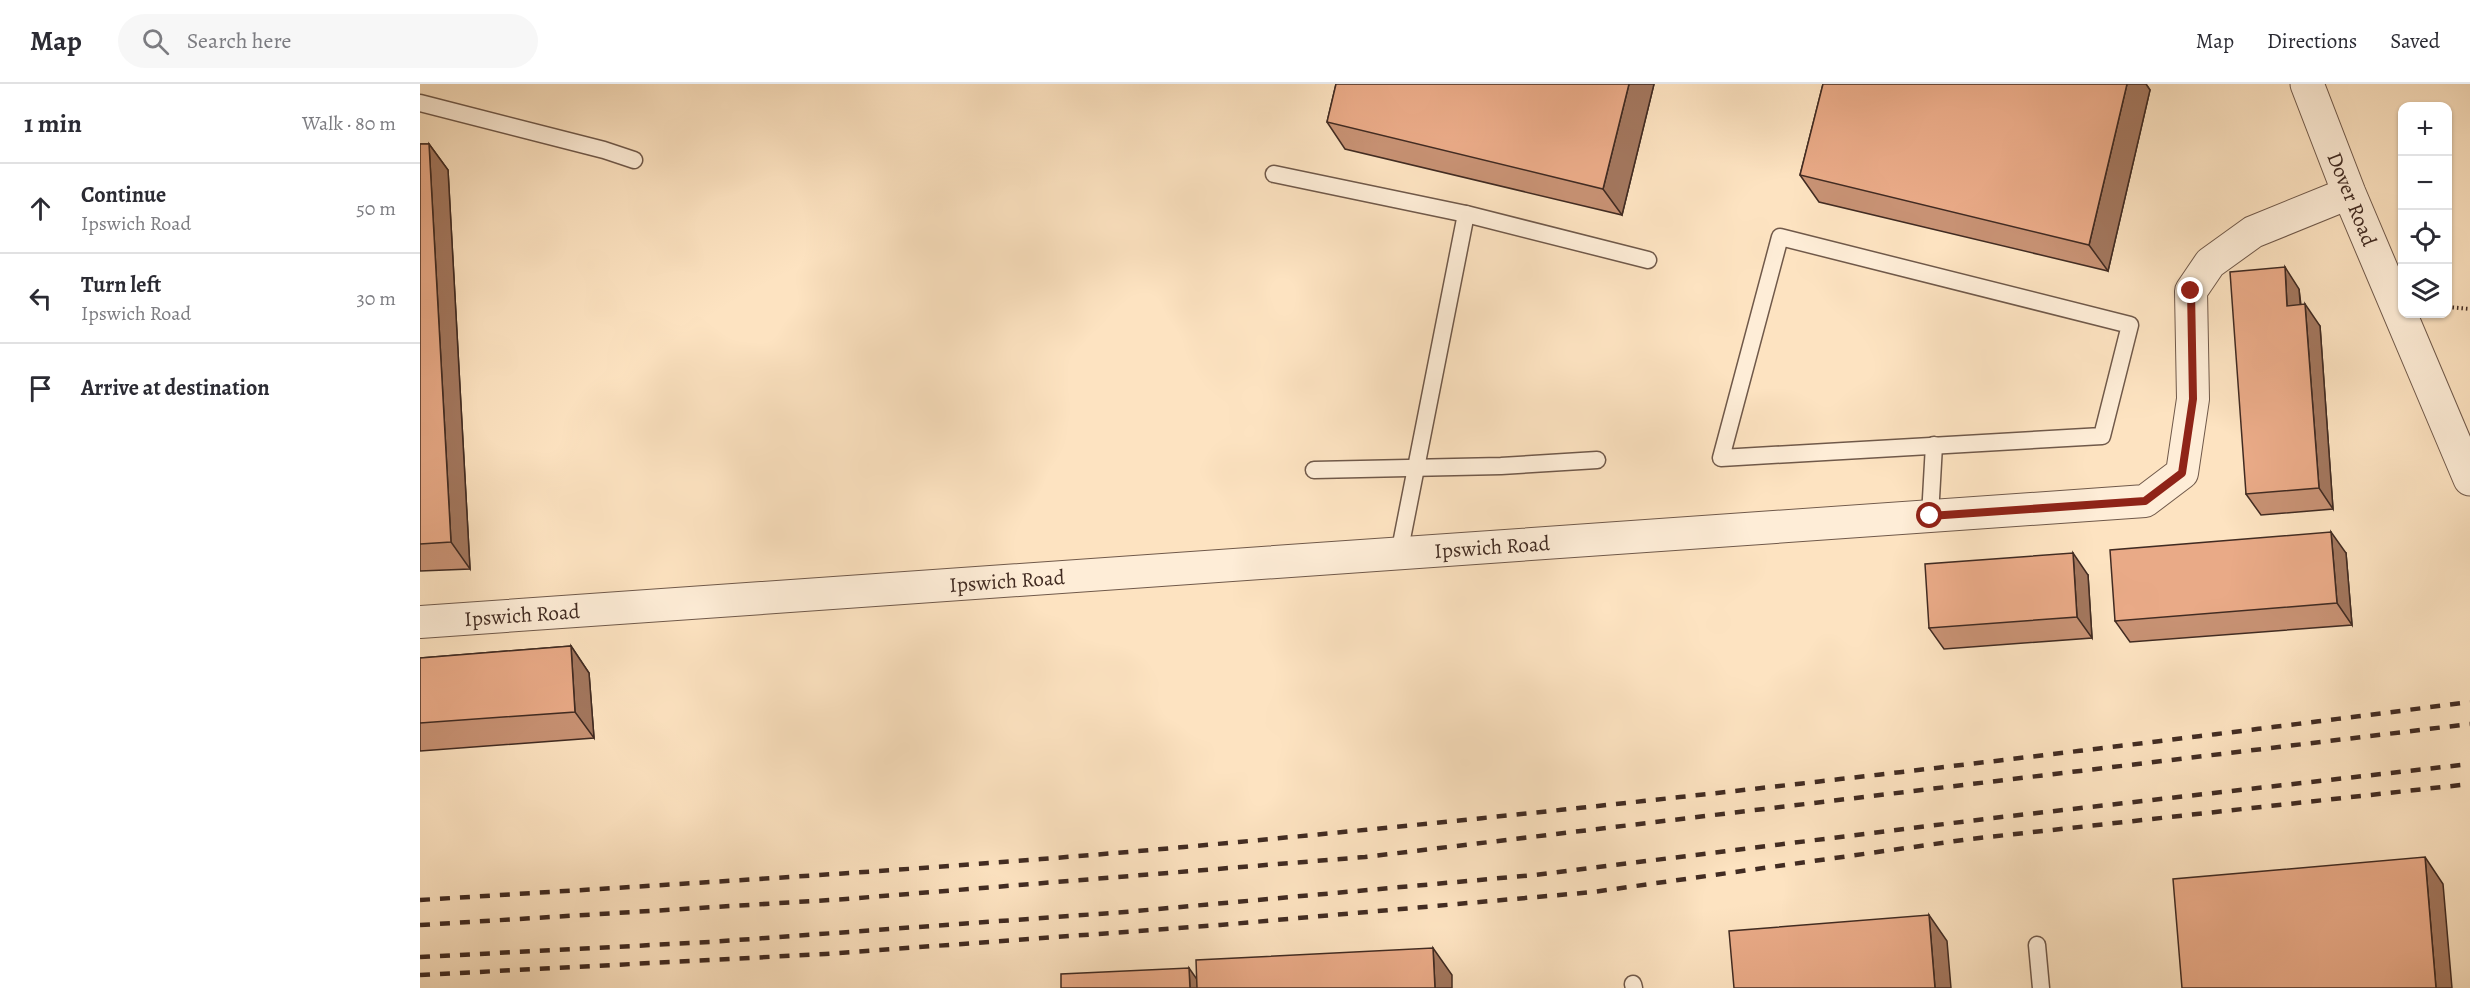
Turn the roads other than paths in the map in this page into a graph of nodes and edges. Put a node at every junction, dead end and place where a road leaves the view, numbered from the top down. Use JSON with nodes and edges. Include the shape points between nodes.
{"nodes":[{"id":1,"x":2307,"y":84,"type":"edge"},
{"id":2,"x":420,"y":103,"type":"edge"},
{"id":3,"x":634,"y":160,"type":"dead end"},
{"id":4,"x":1274,"y":174,"type":"dead end"},
{"id":5,"x":2349,"y":193,"type":"junction"},
{"id":6,"x":1466,"y":214,"type":"junction"},
{"id":7,"x":1648,"y":260,"type":"dead end"},
{"id":8,"x":1934,"y":445,"type":"junction"},
{"id":9,"x":1597,"y":460,"type":"dead end"},
{"id":10,"x":1416,"y":468,"type":"junction"},
{"id":11,"x":1314,"y":470,"type":"dead end"},
{"id":12,"x":2470,"y":479,"type":"edge"},
{"id":13,"x":1930,"y":516,"type":"junction"},
{"id":14,"x":1400,"y":554,"type":"junction"},
{"id":15,"x":420,"y":622,"type":"edge"},
{"id":16,"x":2037,"y":945,"type":"dead end"},
{"id":17,"x":2041,"y":988,"type":"edge"}],
"edges":[{"from":1,"to":5,"type":"street","name":"Dover Road"},
{"from":2,"to":3,"type":"lane"},
{"from":4,"to":6,"type":"lane"},
{"from":5,"to":12,"type":"street","name":"Dover Road"},
{"from":5,"to":13,"type":"street","name":"Ipswich Road","via":[[2253,232],[2210,262],[2191,291],[2193,399],[2182,473],[2145,501]]},
{"from":6,"to":7,"type":"lane"},
{"from":6,"to":10,"type":"lane"},
{"from":8,"to":8,"type":"lane","via":[[1721,458],[1780,237],[2130,325],[2102,435]]},
{"from":8,"to":13,"type":"lane"},
{"from":9,"to":10,"type":"lane"},
{"from":10,"to":11,"type":"lane"},
{"from":10,"to":14,"type":"lane"},
{"from":13,"to":14,"type":"street","name":"Ipswich Road"},
{"from":14,"to":15,"type":"street","name":"Ipswich Road"},
{"from":16,"to":17,"type":"lane"}]}
